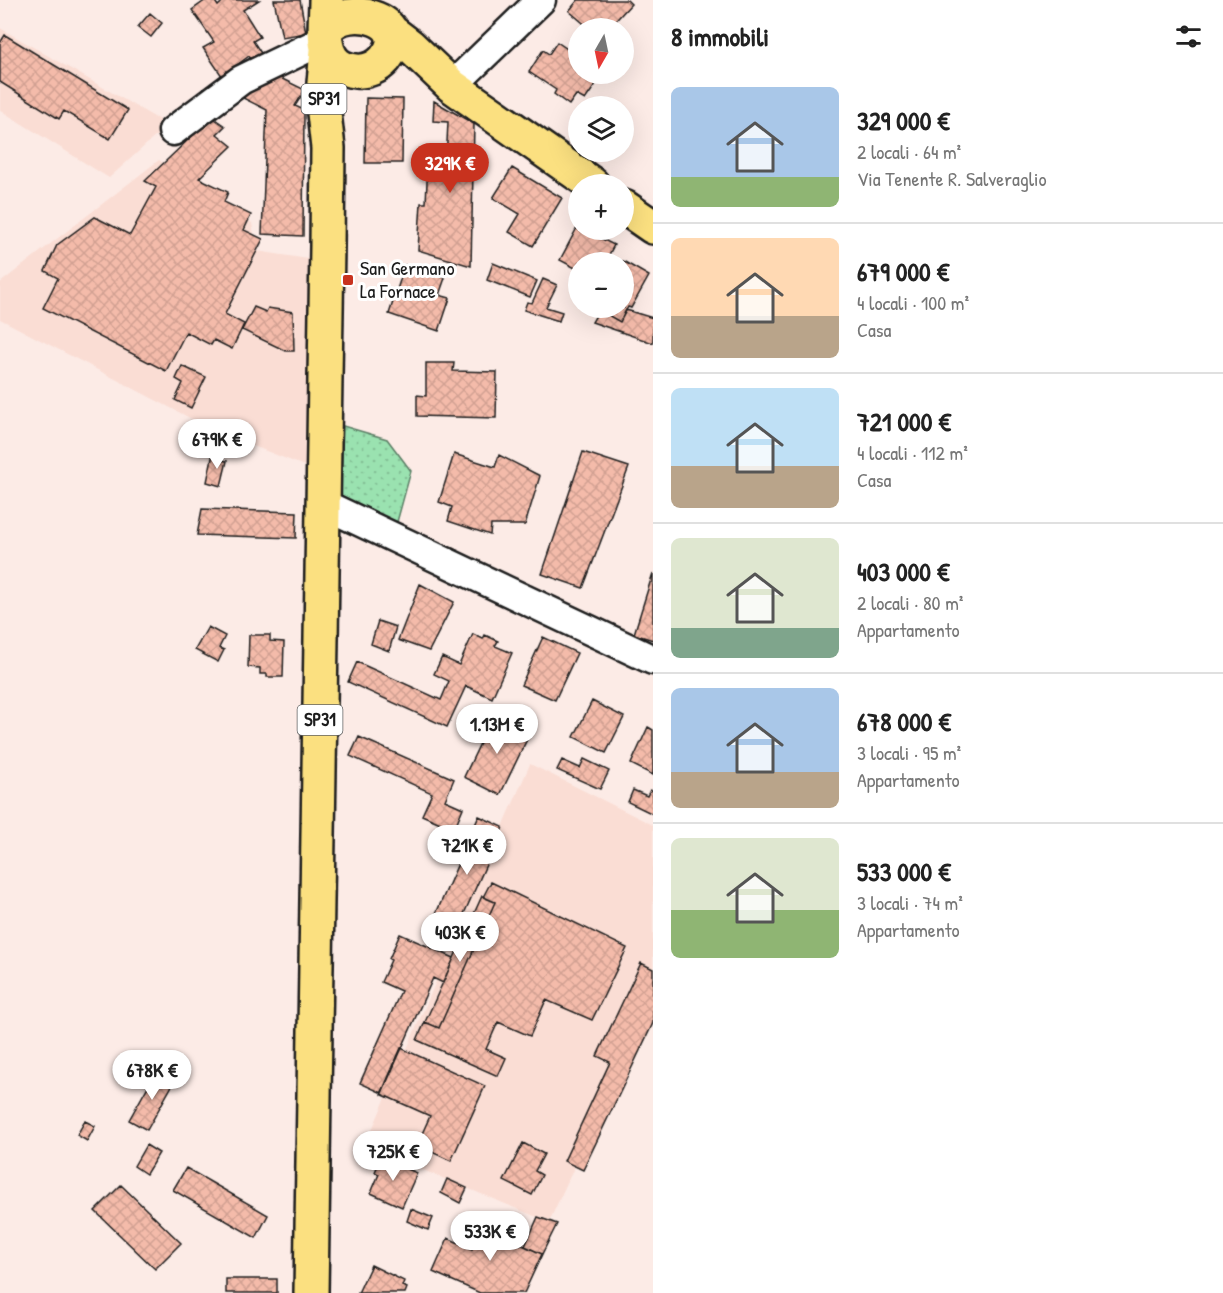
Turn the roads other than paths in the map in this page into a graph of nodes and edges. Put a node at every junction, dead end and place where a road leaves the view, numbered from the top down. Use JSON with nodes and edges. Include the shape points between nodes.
{"nodes":[{"id":1,"x":541,"y":0,"type":"edge"},
{"id":2,"x":352,"y":19,"type":"edge"},
{"id":3,"x":367,"y":69,"type":"junction"},
{"id":4,"x":452,"y":86,"type":"junction"},
{"id":5,"x":173,"y":131,"type":"dead end"},
{"id":6,"x":327,"y":148,"type":"junction"},
{"id":7,"x":578,"y":174,"type":"edge"},
{"id":8,"x":634,"y":214,"type":"edge"},
{"id":9,"x":653,"y":227,"type":"edge"},
{"id":10,"x":323,"y":504,"type":"junction"},
{"id":11,"x":653,"y":660,"type":"edge"},
{"id":12,"x":311,"y":1293,"type":"edge"}],
"edges":[{"from":1,"to":4,"type":"street"},
{"from":2,"to":3,"type":"main road","number":"SP31","via":[[332,59],[349,70]]},
{"from":2,"to":3,"type":"main road","number":"SP31","via":[[392,42],[384,60]]},
{"from":2,"to":4,"type":"main road","via":[[409,45]]},
{"from":2,"to":5,"type":"street","via":[[241,80]]},
{"from":2,"to":6,"type":"main road","number":"SP31","via":[[324,83]]},
{"from":3,"to":4,"type":"main road","via":[[409,72]]},
{"from":3,"to":6,"type":"main road","number":"SP31","via":[[342,93]]},
{"from":4,"to":7,"type":"main road"},
{"from":6,"to":10,"type":"main road","number":"SP31"},
{"from":8,"to":9,"type":"main road"},
{"from":10,"to":11,"type":"street"},
{"from":10,"to":12,"type":"main road","number":"SP31"}]}
